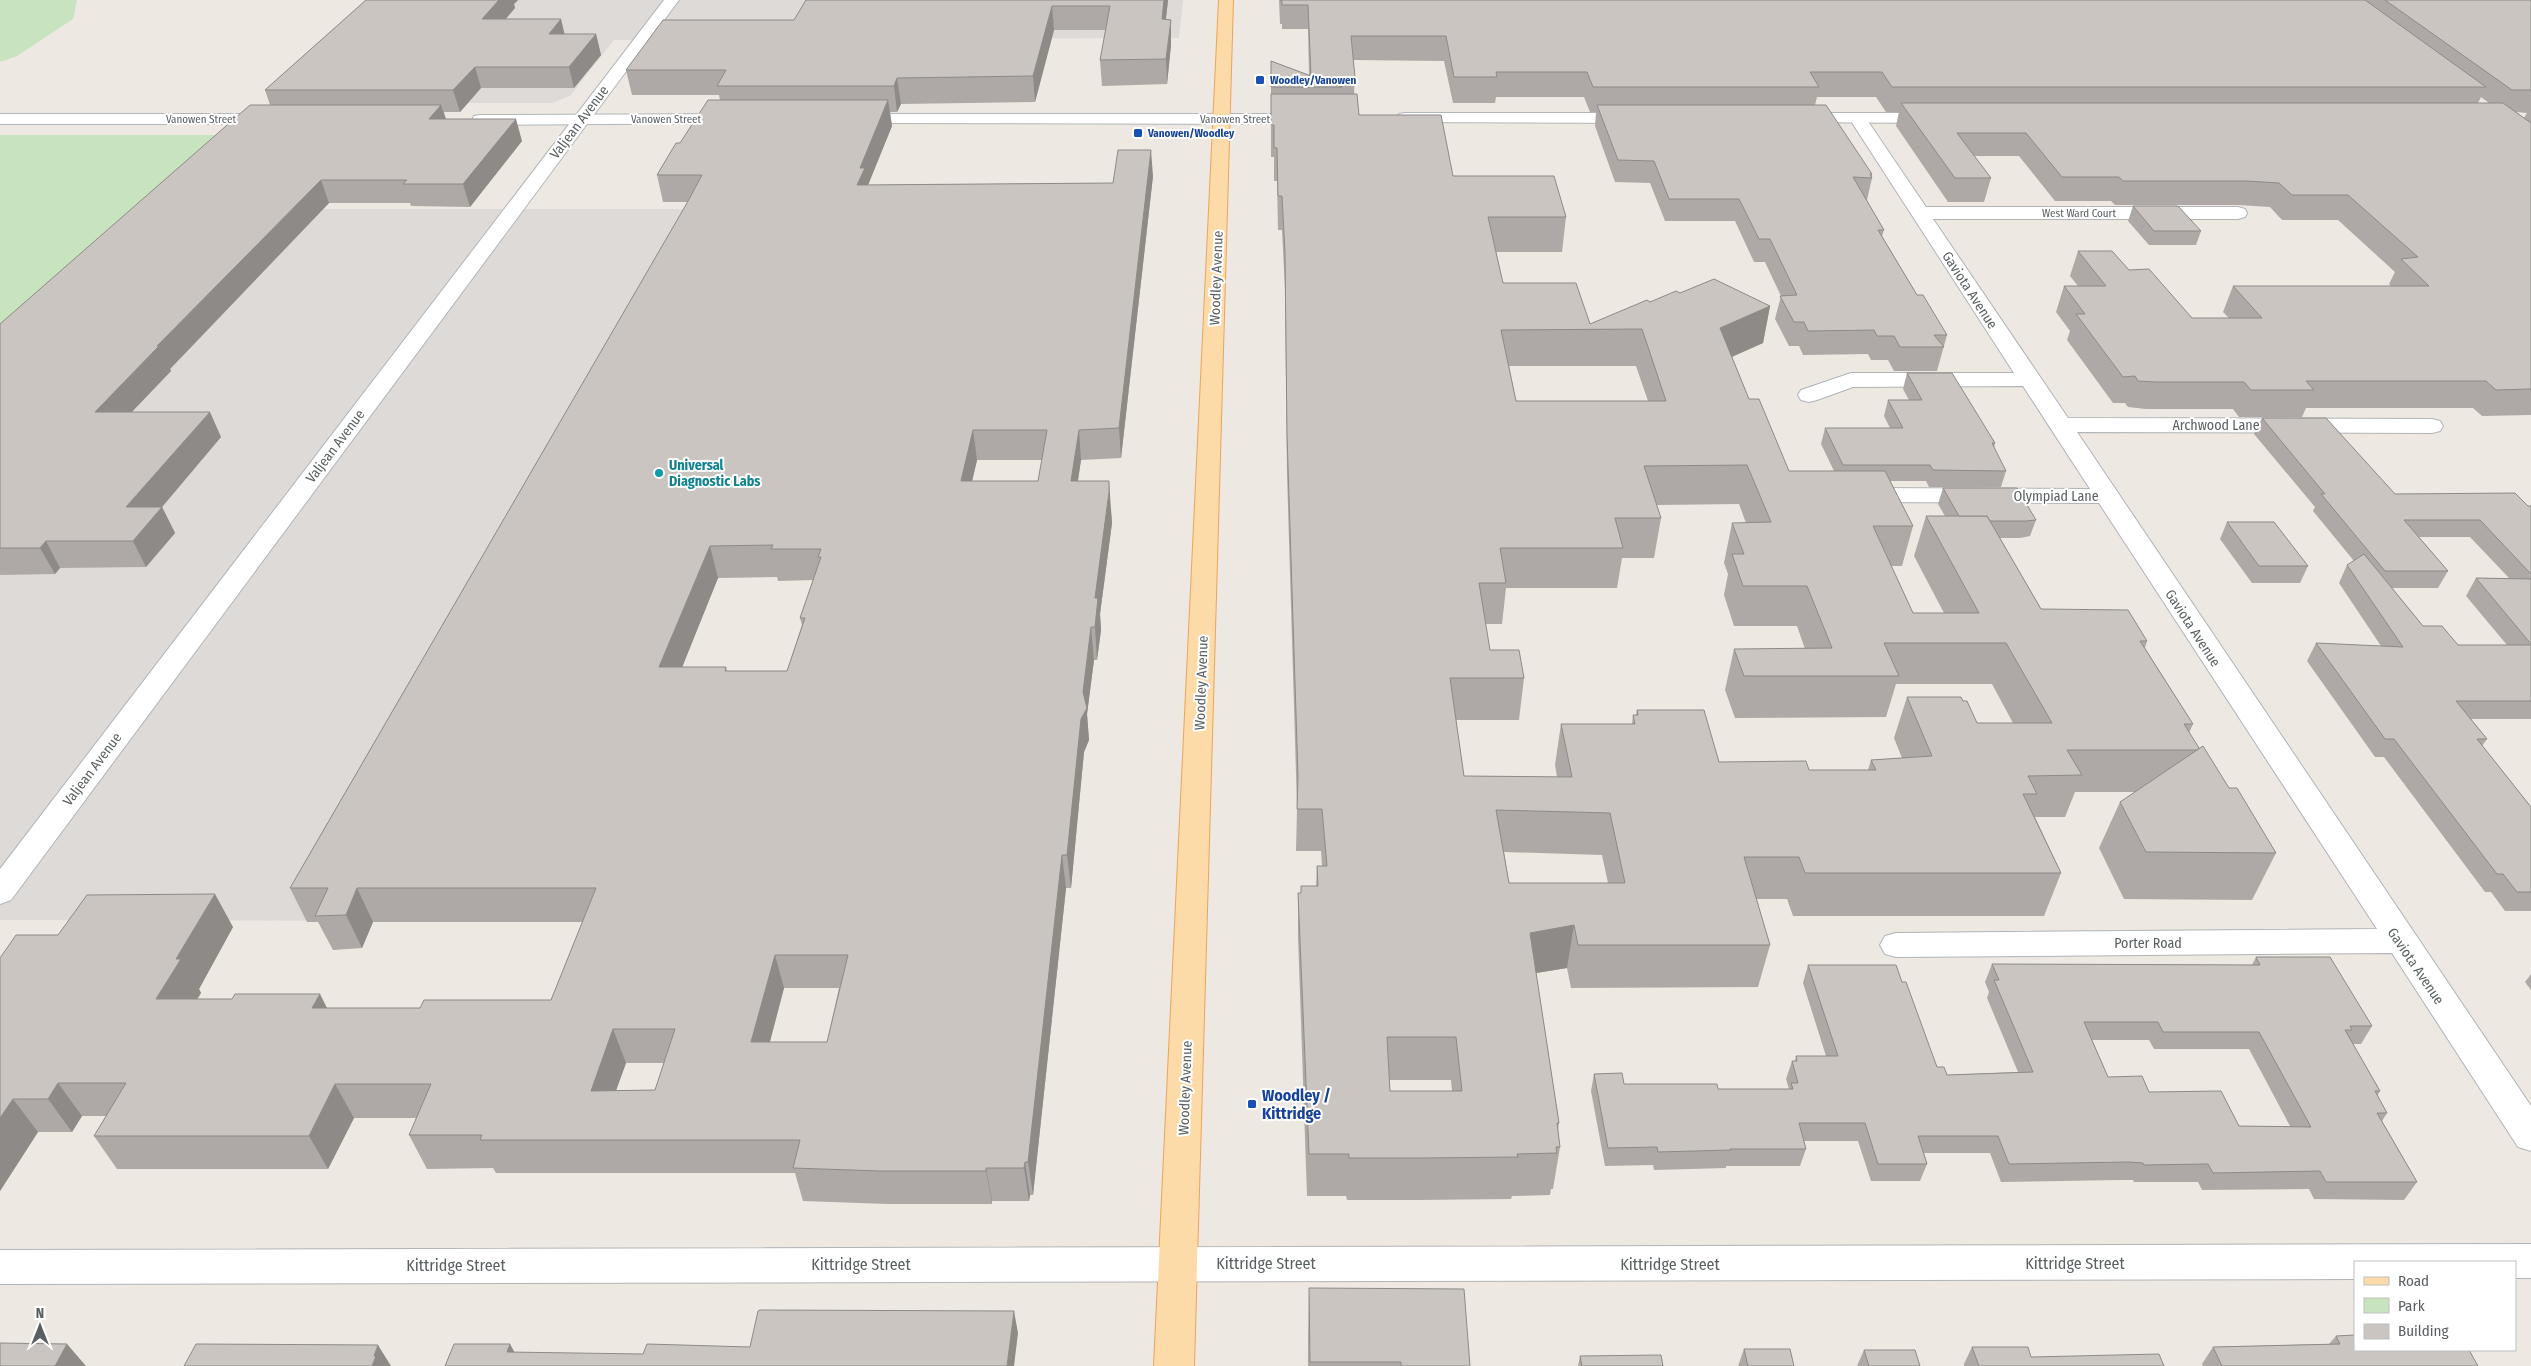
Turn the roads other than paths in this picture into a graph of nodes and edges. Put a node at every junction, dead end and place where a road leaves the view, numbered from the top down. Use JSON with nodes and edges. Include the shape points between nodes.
{"nodes":[{"id":1,"x":672,"y":0,"type":"edge"},
{"id":2,"x":1226,"y":0,"type":"edge"},
{"id":3,"x":1223,"y":118,"type":"junction"},
{"id":4,"x":1328,"y":118,"type":"edge"},
{"id":5,"x":1386,"y":118,"type":"edge"},
{"id":6,"x":1651,"y":118,"type":"edge"},
{"id":7,"x":1779,"y":118,"type":"edge"},
{"id":8,"x":1857,"y":118,"type":"junction"},
{"id":9,"x":1955,"y":118,"type":"edge"},
{"id":10,"x":0,"y":119,"type":"edge"},
{"id":11,"x":288,"y":119,"type":"edge"},
{"id":12,"x":581,"y":119,"type":"junction"},
{"id":13,"x":748,"y":119,"type":"edge"},
{"id":14,"x":833,"y":119,"type":"edge"},
{"id":15,"x":464,"y":120,"type":"edge"},
{"id":16,"x":1920,"y":213,"type":"junction"},
{"id":17,"x":2238,"y":213,"type":"dead end"},
{"id":18,"x":2029,"y":379,"type":"junction"},
{"id":19,"x":1810,"y":395,"type":"dead end"},
{"id":20,"x":2059,"y":425,"type":"junction"},
{"id":21,"x":2432,"y":426,"type":"dead end"},
{"id":22,"x":1837,"y":495,"type":"edge"},
{"id":23,"x":2107,"y":496,"type":"junction"},
{"id":24,"x":0,"y":892,"type":"edge"},
{"id":25,"x":2400,"y":941,"type":"junction"},
{"id":26,"x":1896,"y":945,"type":"dead end"},
{"id":27,"x":2531,"y":1136,"type":"edge"},
{"id":28,"x":2516,"y":1261,"type":"edge"},
{"id":29,"x":2531,"y":1261,"type":"edge"},
{"id":30,"x":2354,"y":1262,"type":"edge"},
{"id":31,"x":1179,"y":1263,"type":"junction"},
{"id":32,"x":0,"y":1267,"type":"edge"},
{"id":33,"x":1174,"y":1366,"type":"edge"}],
"edges":[{"from":1,"to":12,"type":"street","name":"Valjean Avenue"},
{"from":2,"to":3,"type":"main road","name":"Woodley Avenue"},
{"from":3,"to":4,"type":"street","name":"Vanowen Street"},
{"from":3,"to":14,"type":"street","name":"Vanowen Street"},
{"from":3,"to":31,"type":"main road","name":"Woodley Avenue"},
{"from":5,"to":6,"type":"street"},
{"from":7,"to":8,"type":"street"},
{"from":8,"to":9,"type":"street"},
{"from":8,"to":16,"type":"street","name":"Gaviota Avenue"},
{"from":10,"to":11,"type":"street","name":"Vanowen Street"},
{"from":12,"to":13,"type":"street","name":"Vanowen Street"},
{"from":12,"to":15,"type":"street","name":"Vanowen Street"},
{"from":12,"to":24,"type":"street","name":"Valjean Avenue"},
{"from":16,"to":17,"type":"street","name":"West Ward Court"},
{"from":16,"to":18,"type":"street","name":"Gaviota Avenue"},
{"from":18,"to":19,"type":"street","via":[[1851,380]]},
{"from":18,"to":20,"type":"street","name":"Gaviota Avenue"},
{"from":20,"to":21,"type":"street","name":"Archwood Lane"},
{"from":20,"to":23,"type":"street","name":"Gaviota Avenue"},
{"from":22,"to":23,"type":"street","name":"Olympiad Lane"},
{"from":23,"to":25,"type":"street","name":"Gaviota Avenue"},
{"from":25,"to":26,"type":"street","name":"Porter Road"},
{"from":25,"to":27,"type":"street","name":"Gaviota Avenue"},
{"from":28,"to":29,"type":"street","name":"Kittridge Street"},
{"from":30,"to":31,"type":"street","name":"Kittridge Street"},
{"from":31,"to":32,"type":"street","name":"Kittridge Street"},
{"from":31,"to":33,"type":"main road","name":"Woodley Avenue"}]}
